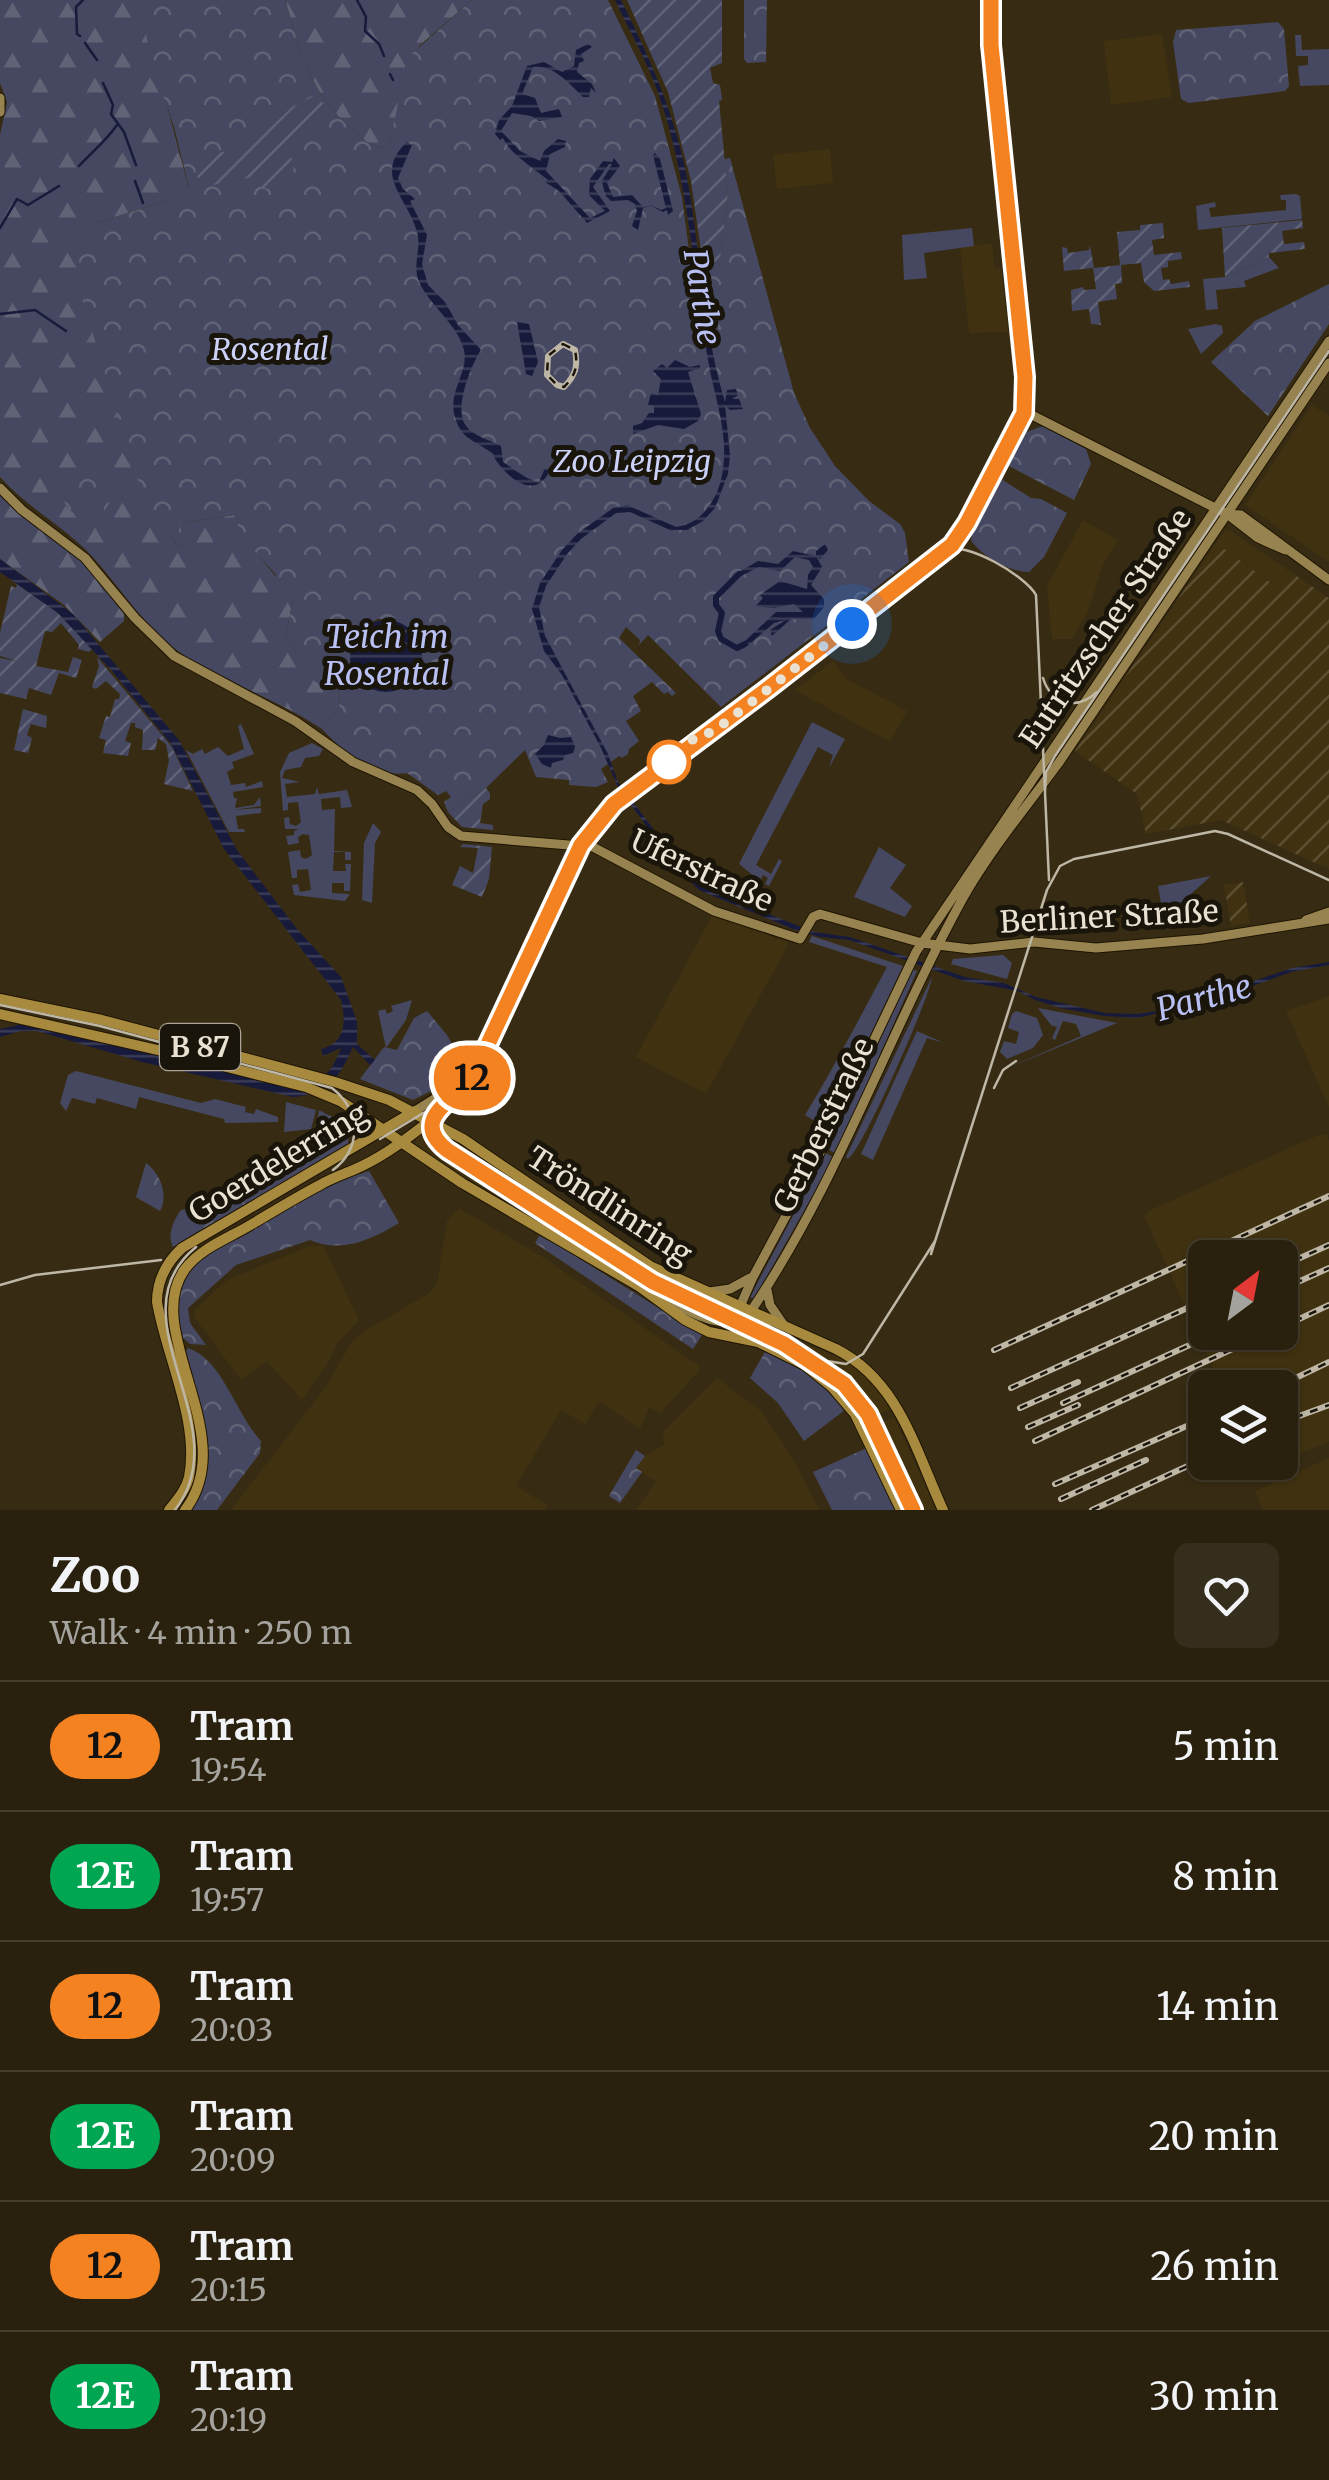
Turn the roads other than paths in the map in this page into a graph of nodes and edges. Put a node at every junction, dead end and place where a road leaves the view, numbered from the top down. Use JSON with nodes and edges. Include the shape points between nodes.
{"nodes":[{"id":1,"x":992,"y":0,"type":"edge"},
{"id":2,"x":0,"y":98,"type":"edge"},
{"id":3,"x":0,"y":112,"type":"edge"},
{"id":4,"x":1329,"y":341,"type":"edge"},
{"id":5,"x":1329,"y":363,"type":"edge"},
{"id":6,"x":1026,"y":412,"type":"junction"},
{"id":7,"x":0,"y":488,"type":"edge"},
{"id":8,"x":1216,"y":509,"type":"junction"},
{"id":9,"x":1227,"y":514,"type":"junction"},
{"id":10,"x":1329,"y":580,"type":"edge"},
{"id":11,"x":582,"y":846,"type":"junction"},
{"id":12,"x":1329,"y":912,"type":"edge"},
{"id":13,"x":814,"y":917,"type":"joint"},
{"id":14,"x":1329,"y":919,"type":"edge"},
{"id":15,"x":1299,"y":922,"type":"junction"},
{"id":16,"x":939,"y":946,"type":"junction"},
{"id":17,"x":919,"y":948,"type":"junction"},
{"id":18,"x":0,"y":999,"type":"edge"},
{"id":19,"x":0,"y":1014,"type":"edge"},
{"id":20,"x":476,"y":1072,"type":"junction"},
{"id":21,"x":415,"y":1112,"type":"junction"},
{"id":22,"x":432,"y":1120,"type":"junction"},
{"id":23,"x":382,"y":1129,"type":"junction"},
{"id":24,"x":401,"y":1142,"type":"junction"},
{"id":25,"x":753,"y":1277,"type":"junction"},
{"id":26,"x":640,"y":1287,"type":"junction"},
{"id":27,"x":766,"y":1287,"type":"junction"},
{"id":28,"x":706,"y":1292,"type":"junction"},
{"id":29,"x":743,"y":1316,"type":"junction"},
{"id":30,"x":780,"y":1324,"type":"junction"},
{"id":31,"x":760,"y":1342,"type":"junction"},
{"id":32,"x":169,"y":1510,"type":"edge"},
{"id":33,"x":186,"y":1510,"type":"edge"},
{"id":34,"x":901,"y":1510,"type":"edge"},
{"id":35,"x":943,"y":1510,"type":"edge"}],
"edges":[{"from":1,"to":6,"type":"main road"},
{"from":2,"to":3,"type":"main road"},
{"from":4,"to":8,"type":"main road","name":"Eutritzscher Straße"},
{"from":5,"to":9,"type":"main road","name":"Eutritzscher Straße"},
{"from":6,"to":8,"type":"main road"},
{"from":6,"to":11,"type":"main road","via":[[954,545],[622,799]]},
{"from":7,"to":11,"type":"main road","name":"Uferstraße","via":[[86,558],[160,646],[295,721],[353,762],[422,794],[456,834]]},
{"from":8,"to":9,"type":"main road"},
{"from":8,"to":17,"type":"main road","name":"Eutritzscher Straße"},
{"from":9,"to":10,"type":"main road","via":[[1264,530]]},
{"from":9,"to":16,"type":"main road","name":"Eutritzscher Straße","via":[[990,857]]},
{"from":11,"to":13,"type":"main road","name":"Uferstraße","via":[[714,911],[802,937]]},
{"from":11,"to":20,"type":"main road"},
{"from":12,"to":15,"type":"main road","name":"Berliner Straße"},
{"from":13,"to":17,"type":"main road","name":"Berliner Straße"},
{"from":14,"to":15,"type":"main road","name":"Berliner Straße"},
{"from":15,"to":16,"type":"main road","name":"Berliner Straße","via":[[1100,947]]},
{"from":16,"to":17,"type":"main road","name":"Berliner Straße"},
{"from":16,"to":27,"type":"main road","name":"Gerberstraße","via":[[848,1142]]},
{"from":17,"to":25,"type":"main road","name":"Gerberstraße"},
{"from":18,"to":21,"type":"main road","number":"B 87","via":[[328,1080]]},
{"from":19,"to":23,"type":"main road","number":"B 87","via":[[320,1092]]},
{"from":20,"to":21,"type":"main road"},
{"from":20,"to":22,"type":"main road","via":[[465,1094]]},
{"from":21,"to":22,"type":"main road","name":"Tröndlinring","number":"B 87"},
{"from":21,"to":23,"type":"main road","name":"Goerdelerring"},
{"from":22,"to":24,"type":"main road","name":"Goerdelerring"},
{"from":22,"to":28,"type":"main road","name":"Tröndlinring","number":"B 87","via":[[622,1249]]},
{"from":23,"to":24,"type":"main road","name":"Tröndlinring","number":"B 87"},
{"from":23,"to":32,"type":"main road","name":"Goerdelerring","via":[[170,1260],[157,1302],[186,1417],[190,1466]]},
{"from":24,"to":26,"type":"main road","name":"Tröndlinring","number":"B 87"},
{"from":24,"to":33,"type":"main road","name":"Goerdelerring","via":[[195,1257],[176,1284],[172,1304],[202,1458],[199,1489]]},
{"from":25,"to":28,"type":"main road"},
{"from":25,"to":29,"type":"main road","name":"Gerberstraße"},
{"from":26,"to":29,"type":"main road","name":"Tröndlinring","via":[[717,1322]]},
{"from":26,"to":31,"type":"main road","name":"Tröndlinring","number":"B 87","via":[[704,1330]]},
{"from":27,"to":29,"type":"main road","name":"Gerberstraße"},
{"from":27,"to":30,"type":"main road"},
{"from":28,"to":29,"type":"main road","name":"Tröndlinring","number":"B 87"},
{"from":29,"to":30,"type":"main road","number":"B 87"},
{"from":29,"to":31,"type":"main road"},
{"from":30,"to":31,"type":"main road","via":[[754,1325]]},
{"from":30,"to":35,"type":"main road","number":"B 87","via":[[846,1354],[876,1376]]},
{"from":31,"to":34,"type":"main road","number":"B 87","via":[[804,1365],[843,1398]]}]}
